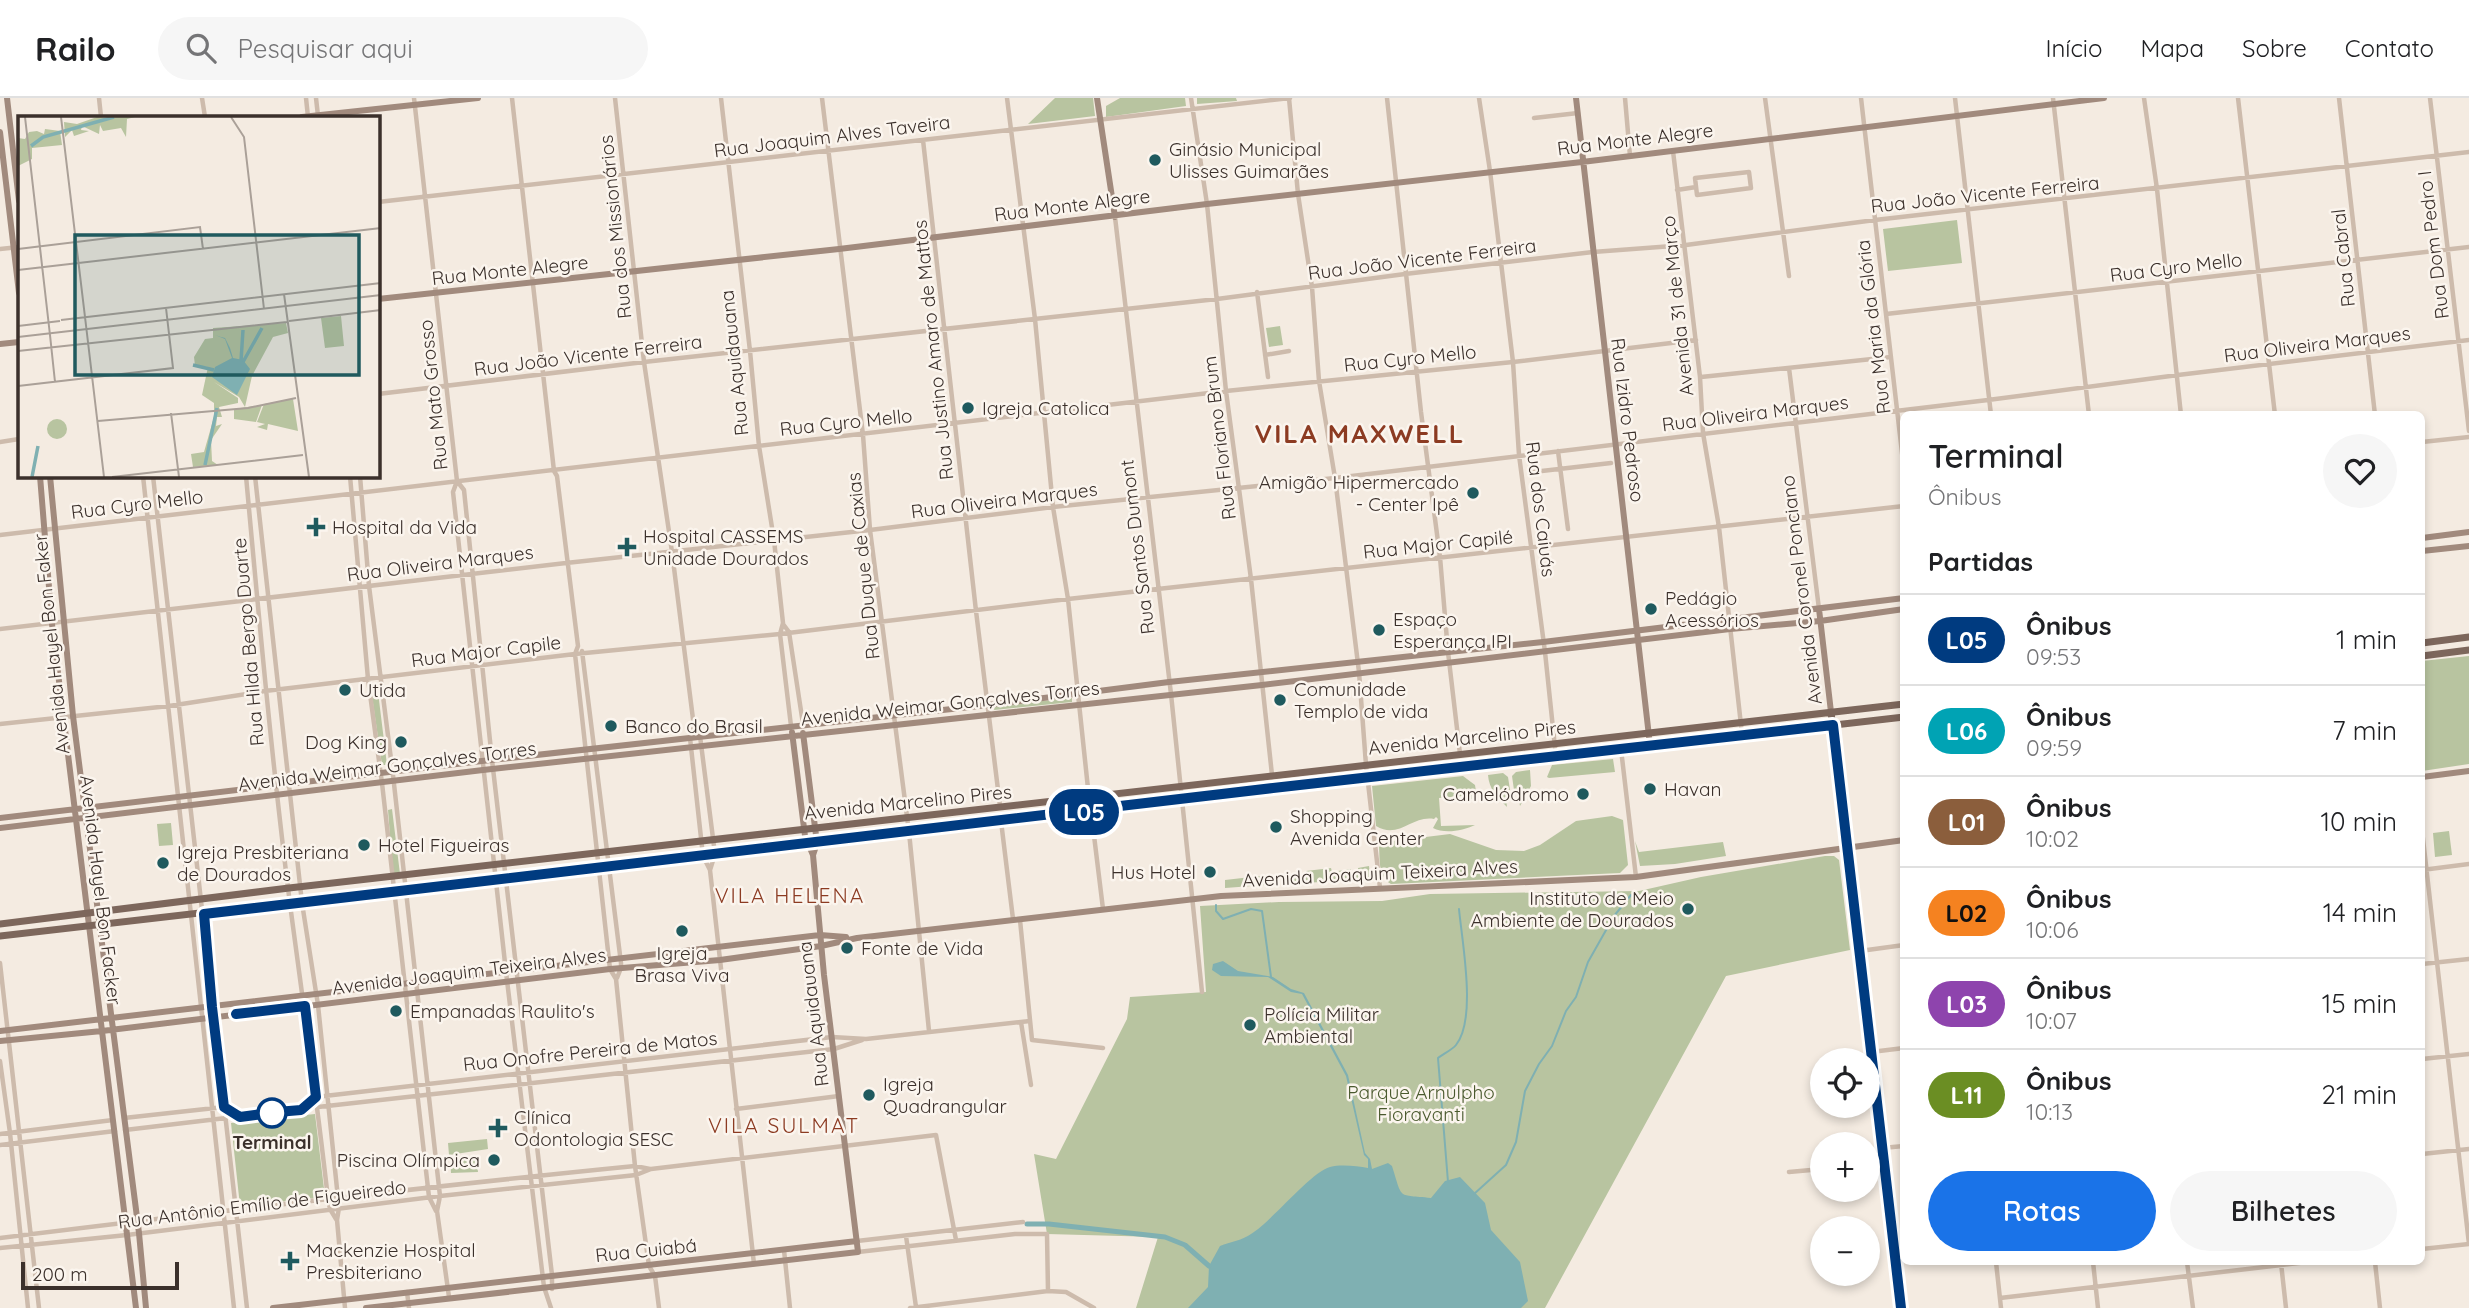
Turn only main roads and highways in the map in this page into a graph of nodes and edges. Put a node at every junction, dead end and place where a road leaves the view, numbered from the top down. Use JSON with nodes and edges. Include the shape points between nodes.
{"nodes":[{"id":1,"x":7,"y":98,"type":"edge"},
{"id":2,"x":478,"y":98,"type":"edge"},
{"id":3,"x":1097,"y":98,"type":"edge"},
{"id":4,"x":1576,"y":98,"type":"edge"},
{"id":5,"x":2104,"y":98,"type":"edge"},
{"id":6,"x":414,"y":101,"type":"edge"},
{"id":7,"x":2053,"y":102,"type":"edge"},
{"id":8,"x":318,"y":116,"type":"edge"},
{"id":9,"x":0,"y":132,"type":"edge"},
{"id":10,"x":17,"y":154,"type":"edge"},
{"id":11,"x":1,"y":155,"type":"edge"},
{"id":12,"x":1582,"y":162,"type":"junction"},
{"id":13,"x":18,"y":178,"type":"edge"},
{"id":14,"x":1115,"y":217,"type":"junction"},
{"id":15,"x":16,"y":248,"type":"edge"},
{"id":16,"x":18,"y":278,"type":"edge"},
{"id":17,"x":380,"y":299,"type":"edge"},
{"id":18,"x":18,"y":341,"type":"edge"},
{"id":19,"x":0,"y":344,"type":"edge"},
{"id":20,"x":40,"y":478,"type":"edge"},
{"id":21,"x":50,"y":478,"type":"edge"},
{"id":22,"x":2469,"y":532,"type":"edge"},
{"id":23,"x":2425,"y":537,"type":"edge"},
{"id":24,"x":2469,"y":546,"type":"edge"},
{"id":25,"x":2425,"y":551,"type":"edge"},
{"id":26,"x":1900,"y":599,"type":"edge"},
{"id":27,"x":1819,"y":610,"type":"junction"},
{"id":28,"x":1900,"y":610,"type":"edge"},
{"id":29,"x":1820,"y":621,"type":"junction"},
{"id":30,"x":1729,"y":624,"type":"junction"},
{"id":31,"x":1637,"y":630,"type":"junction"},
{"id":32,"x":2469,"y":637,"type":"edge"},
{"id":33,"x":1638,"y":641,"type":"junction"},
{"id":34,"x":2425,"y":643,"type":"edge"},
{"id":35,"x":2469,"y":650,"type":"edge"},
{"id":36,"x":2425,"y":656,"type":"edge"},
{"id":37,"x":1900,"y":704,"type":"edge"},
{"id":38,"x":1831,"y":712,"type":"junction"},
{"id":39,"x":1900,"y":717,"type":"edge"},
{"id":40,"x":803,"y":724,"type":"junction"},
{"id":41,"x":1833,"y":725,"type":"junction"},
{"id":42,"x":791,"y":726,"type":"junction"},
{"id":43,"x":1648,"y":733,"type":"junction"},
{"id":44,"x":804,"y":735,"type":"junction"},
{"id":45,"x":792,"y":736,"type":"junction"},
{"id":46,"x":1650,"y":745,"type":"junction"},
{"id":47,"x":1460,"y":755,"type":"junction"},
{"id":48,"x":1460,"y":768,"type":"junction"},
{"id":49,"x":2469,"y":771,"type":"edge"},
{"id":50,"x":2425,"y":776,"type":"edge"},
{"id":51,"x":809,"y":782,"type":"junction"},
{"id":52,"x":798,"y":783,"type":"junction"},
{"id":53,"x":1089,"y":798,"type":"junction"},
{"id":54,"x":86,"y":808,"type":"junction"},
{"id":55,"x":1000,"y":808,"type":"junction"},
{"id":56,"x":74,"y":809,"type":"junction"},
{"id":57,"x":1091,"y":811,"type":"junction"},
{"id":58,"x":0,"y":818,"type":"edge"},
{"id":59,"x":87,"y":818,"type":"junction"},
{"id":60,"x":75,"y":819,"type":"junction"},
{"id":61,"x":1001,"y":821,"type":"junction"},
{"id":62,"x":0,"y":828,"type":"edge"},
{"id":63,"x":815,"y":829,"type":"junction"},
{"id":64,"x":804,"y":830,"type":"junction"},
{"id":65,"x":1900,"y":840,"type":"edge"},
{"id":66,"x":817,"y":843,"type":"junction"},
{"id":67,"x":807,"y":844,"type":"junction"},
{"id":68,"x":1847,"y":847,"type":"junction"},
{"id":69,"x":813,"y":855,"type":"junction"},
{"id":70,"x":98,"y":912,"type":"junction"},
{"id":71,"x":87,"y":913,"type":"junction"},
{"id":72,"x":0,"y":924,"type":"edge"},
{"id":73,"x":100,"y":924,"type":"junction"},
{"id":74,"x":88,"y":926,"type":"junction"},
{"id":75,"x":820,"y":935,"type":"junction"},
{"id":76,"x":0,"y":936,"type":"edge"},
{"id":77,"x":857,"y":938,"type":"junction"},
{"id":78,"x":821,"y":946,"type":"junction"},
{"id":79,"x":111,"y":1018,"type":"junction"},
{"id":80,"x":102,"y":1020,"type":"junction"},
{"id":81,"x":112,"y":1030,"type":"junction"},
{"id":82,"x":3,"y":1031,"type":"edge"},
{"id":83,"x":102,"y":1031,"type":"junction"},
{"id":84,"x":4,"y":1041,"type":"edge"},
{"id":85,"x":857,"y":1241,"type":"junction"},
{"id":86,"x":858,"y":1252,"type":"joint"},
{"id":87,"x":408,"y":1305,"type":"edge"},
{"id":88,"x":136,"y":1308,"type":"edge"},
{"id":89,"x":146,"y":1308,"type":"edge"},
{"id":90,"x":273,"y":1308,"type":"edge"},
{"id":91,"x":282,"y":1308,"type":"edge"},
{"id":92,"x":366,"y":1308,"type":"edge"},
{"id":93,"x":1901,"y":1308,"type":"edge"}],
"edges":[{"from":1,"to":10,"type":"main road"},
{"from":2,"to":6,"type":"main road"},
{"from":3,"to":14,"type":"main road","name":"Rua Santos Dumont"},
{"from":4,"to":12,"type":"main road","name":"Rua Izidro Pedroso"},
{"from":5,"to":7,"type":"main road","name":"Rua Monte Alegre"},
{"from":6,"to":8,"type":"main road"},
{"from":7,"to":12,"type":"main road","name":"Rua Monte Alegre"},
{"from":9,"to":11,"type":"main road"},
{"from":10,"to":11,"type":"main road"},
{"from":10,"to":13,"type":"main road"},
{"from":11,"to":15,"type":"main road"},
{"from":12,"to":14,"type":"main road","name":"Rua Monte Alegre"},
{"from":12,"to":31,"type":"main road","name":"Rua Izidro Pedroso"},
{"from":14,"to":17,"type":"main road","name":"Rua Monte Alegre"},
{"from":15,"to":16,"type":"main road"},
{"from":18,"to":19,"type":"main road"},
{"from":20,"to":56,"type":"main road","name":"Avenida Hayel Bon Facker"},
{"from":21,"to":54,"type":"main road","name":"Avenida Hayel Bon Faker"},
{"from":22,"to":23,"type":"main road"},
{"from":24,"to":25,"type":"main road"},
{"from":26,"to":27,"type":"main road","name":"Avenida Weimar Gonçalves Torres"},
{"from":27,"to":29,"type":"main road","name":"Avenida Coronel Ponciano"},
{"from":27,"to":30,"type":"main road","name":"Avenida Weimar Gonçalves Torres"},
{"from":28,"to":29,"type":"main road","name":"Avenida Weimar Gonçalves Torres"},
{"from":29,"to":30,"type":"main road","name":"Avenida Weimar Gonçalves Torres"},
{"from":29,"to":38,"type":"main road","name":"Avenida Coronel Ponciano"},
{"from":30,"to":31,"type":"main road","name":"Avenida Weimar Gonçalves Torres"},
{"from":30,"to":33,"type":"main road","name":"Avenida Weimar Gonçalves Torres"},
{"from":31,"to":33,"type":"main road","name":"Rua Izidro Pedroso"},
{"from":31,"to":40,"type":"main road","name":"Avenida Weimar Gonçalves Torres"},
{"from":32,"to":34,"type":"main road"},
{"from":33,"to":43,"type":"main road","name":"Rua Izidro Pedroso"},
{"from":33,"to":44,"type":"main road","name":"Avenida Weimar Gonçalves Torres"},
{"from":35,"to":36,"type":"main road"},
{"from":37,"to":38,"type":"main road","name":"Avenida Marcelino Pires"},
{"from":38,"to":41,"type":"main road","name":"Avenida Coronel Ponciano"},
{"from":38,"to":43,"type":"main road","name":"Avenida Marcelino Pires"},
{"from":39,"to":41,"type":"main road","name":"Avenida Marcelino Pires"},
{"from":40,"to":42,"type":"main road","name":"Avenida Weimar Gonçalves Torres"},
{"from":40,"to":44,"type":"main road","name":"Rua Aquidauana"},
{"from":41,"to":46,"type":"main road","name":"Avenida Marcelino Pires"},
{"from":41,"to":68,"type":"main road","name":"Avenida Coronel Ponciano"},
{"from":42,"to":45,"type":"main road","name":"Rua Aquidauana"},
{"from":42,"to":54,"type":"main road","name":"Avenida Weimar Gonçalves Torres"},
{"from":43,"to":46,"type":"main road","name":"Rua Izidro Pedroso"},
{"from":43,"to":47,"type":"main road","name":"Avenida Marcelino Pires"},
{"from":44,"to":45,"type":"main road","name":"Avenida Weimar Gonçalves Torres"},
{"from":44,"to":51,"type":"main road","name":"Rua Aquidauana"},
{"from":45,"to":52,"type":"main road","name":"Rua Aquidauana"},
{"from":45,"to":59,"type":"main road","name":"Avenida Weimar Gonçalves Torres"},
{"from":46,"to":48,"type":"main road","name":"Avenida Marcelino Pires"},
{"from":47,"to":48,"type":"main road"},
{"from":47,"to":53,"type":"main road","name":"Avenida Marcelino Pires"},
{"from":48,"to":57,"type":"main road","name":"Avenida Marcelino Pires"},
{"from":49,"to":50,"type":"main road"},
{"from":51,"to":52,"type":"main road"},
{"from":51,"to":63,"type":"main road","name":"Rua Aquidauana"},
{"from":52,"to":64,"type":"main road","name":"Rua Aquidauana"},
{"from":53,"to":55,"type":"main road","name":"Avenida Marcelino Pires"},
{"from":53,"to":57,"type":"main road"},
{"from":54,"to":56,"type":"main road","name":"Avenida Weimar Gonçalves Torres"},
{"from":54,"to":59,"type":"main road","name":"Avenida Hayel Bon Facker"},
{"from":55,"to":61,"type":"main road"},
{"from":55,"to":63,"type":"main road","name":"Avenida Marcelino Pires"},
{"from":56,"to":58,"type":"main road","name":"Avenida Weimar Gonçalves Torres"},
{"from":56,"to":60,"type":"main road","name":"Avenida Hayel Bon Facker"},
{"from":57,"to":61,"type":"main road","name":"Avenida Marcelino Pires"},
{"from":59,"to":60,"type":"main road","name":"Avenida Weimar Gonçalves Torres"},
{"from":59,"to":70,"type":"main road","name":"Avenida Hayel Bon Facker"},
{"from":60,"to":62,"type":"main road","name":"Avenida Weimar Gonçalves Torres"},
{"from":60,"to":71,"type":"main road","name":"Avenida Hayel Bon Facker"},
{"from":61,"to":66,"type":"main road","name":"Avenida Marcelino Pires"},
{"from":63,"to":64,"type":"main road","name":"Avenida Marcelino Pires"},
{"from":63,"to":66,"type":"main road","name":"Rua Aquidauana"},
{"from":64,"to":67,"type":"main road","name":"Rua Aquidauana"},
{"from":64,"to":70,"type":"main road","name":"Avenida Marcelino Pires"},
{"from":65,"to":68,"type":"main road","name":"Avenida Joaquim Teixeira Alves"},
{"from":66,"to":67,"type":"main road","name":"Avenida Marcelino Pires"},
{"from":66,"to":69,"type":"main road","name":"Rua Aquidauana"},
{"from":67,"to":69,"type":"main road","name":"Rua Aquidauana"},
{"from":67,"to":73,"type":"main road","name":"Avenida Marcelino Pires"},
{"from":68,"to":77,"type":"main road","name":"Avenida Joaquim Teixeira Alves","via":[[1636,877],[1191,899]]},
{"from":68,"to":93,"type":"main road","name":"Avenida Coronel Ponciano"},
{"from":69,"to":75,"type":"main road","name":"Rua Aquidauana"},
{"from":70,"to":71,"type":"main road","name":"Avenida Marcelino Pires"},
{"from":70,"to":73,"type":"main road","name":"Avenida Hayel Bon Facker"},
{"from":71,"to":72,"type":"main road","name":"Avenida Marcelino Pires"},
{"from":71,"to":74,"type":"main road","name":"Avenida Hayel Bon Facker"},
{"from":73,"to":74,"type":"main road","name":"Avenida Marcelino Pires"},
{"from":73,"to":79,"type":"main road","name":"Avenida Hayel Bon Facker"},
{"from":74,"to":76,"type":"main road","name":"Avenida Marcelino Pires"},
{"from":74,"to":80,"type":"main road","name":"Avenida Hayel Bon Facker"},
{"from":75,"to":77,"type":"main road","name":"Avenida Joaquim Teixeira Alves"},
{"from":75,"to":78,"type":"main road","name":"Rua Aquidauana"},
{"from":75,"to":79,"type":"main road","name":"Avenida Joaquim Teixeira Alves"},
{"from":77,"to":78,"type":"main road","name":"Avenida Joaquim Teixeira Alves"},
{"from":78,"to":81,"type":"main road","name":"Avenida Joaquim Teixeira Alves"},
{"from":78,"to":85,"type":"main road","name":"Rua Aquidauana"},
{"from":79,"to":80,"type":"main road","name":"Avenida Joaquim Teixeira Alves"},
{"from":79,"to":81,"type":"main road","name":"Avenida Hayel Bon Facker"},
{"from":80,"to":82,"type":"main road","name":"Avenida Joaquim Teixeira Alves"},
{"from":80,"to":83,"type":"main road","name":"Avenida Hayel Bon Facker"},
{"from":81,"to":83,"type":"main road","name":"Avenida Joaquim Teixeira Alves"},
{"from":81,"to":89,"type":"main road","name":"Avenida Hayel Bon Facker"},
{"from":83,"to":84,"type":"main road","name":"Avenida Joaquim Teixeira Alves"},
{"from":83,"to":88,"type":"main road","name":"Avenida Hayel Bon Facker"},
{"from":85,"to":86,"type":"main road","name":"Rua Aquidauana"},
{"from":85,"to":91,"type":"main road","name":"Rua Cuiabá"},
{"from":86,"to":87,"type":"main road","name":"Rua Cuiabá"},
{"from":87,"to":92,"type":"main road","name":"Rua Cuiabá"},
{"from":90,"to":91,"type":"main road","name":"Rua Cuiabá"}]}
